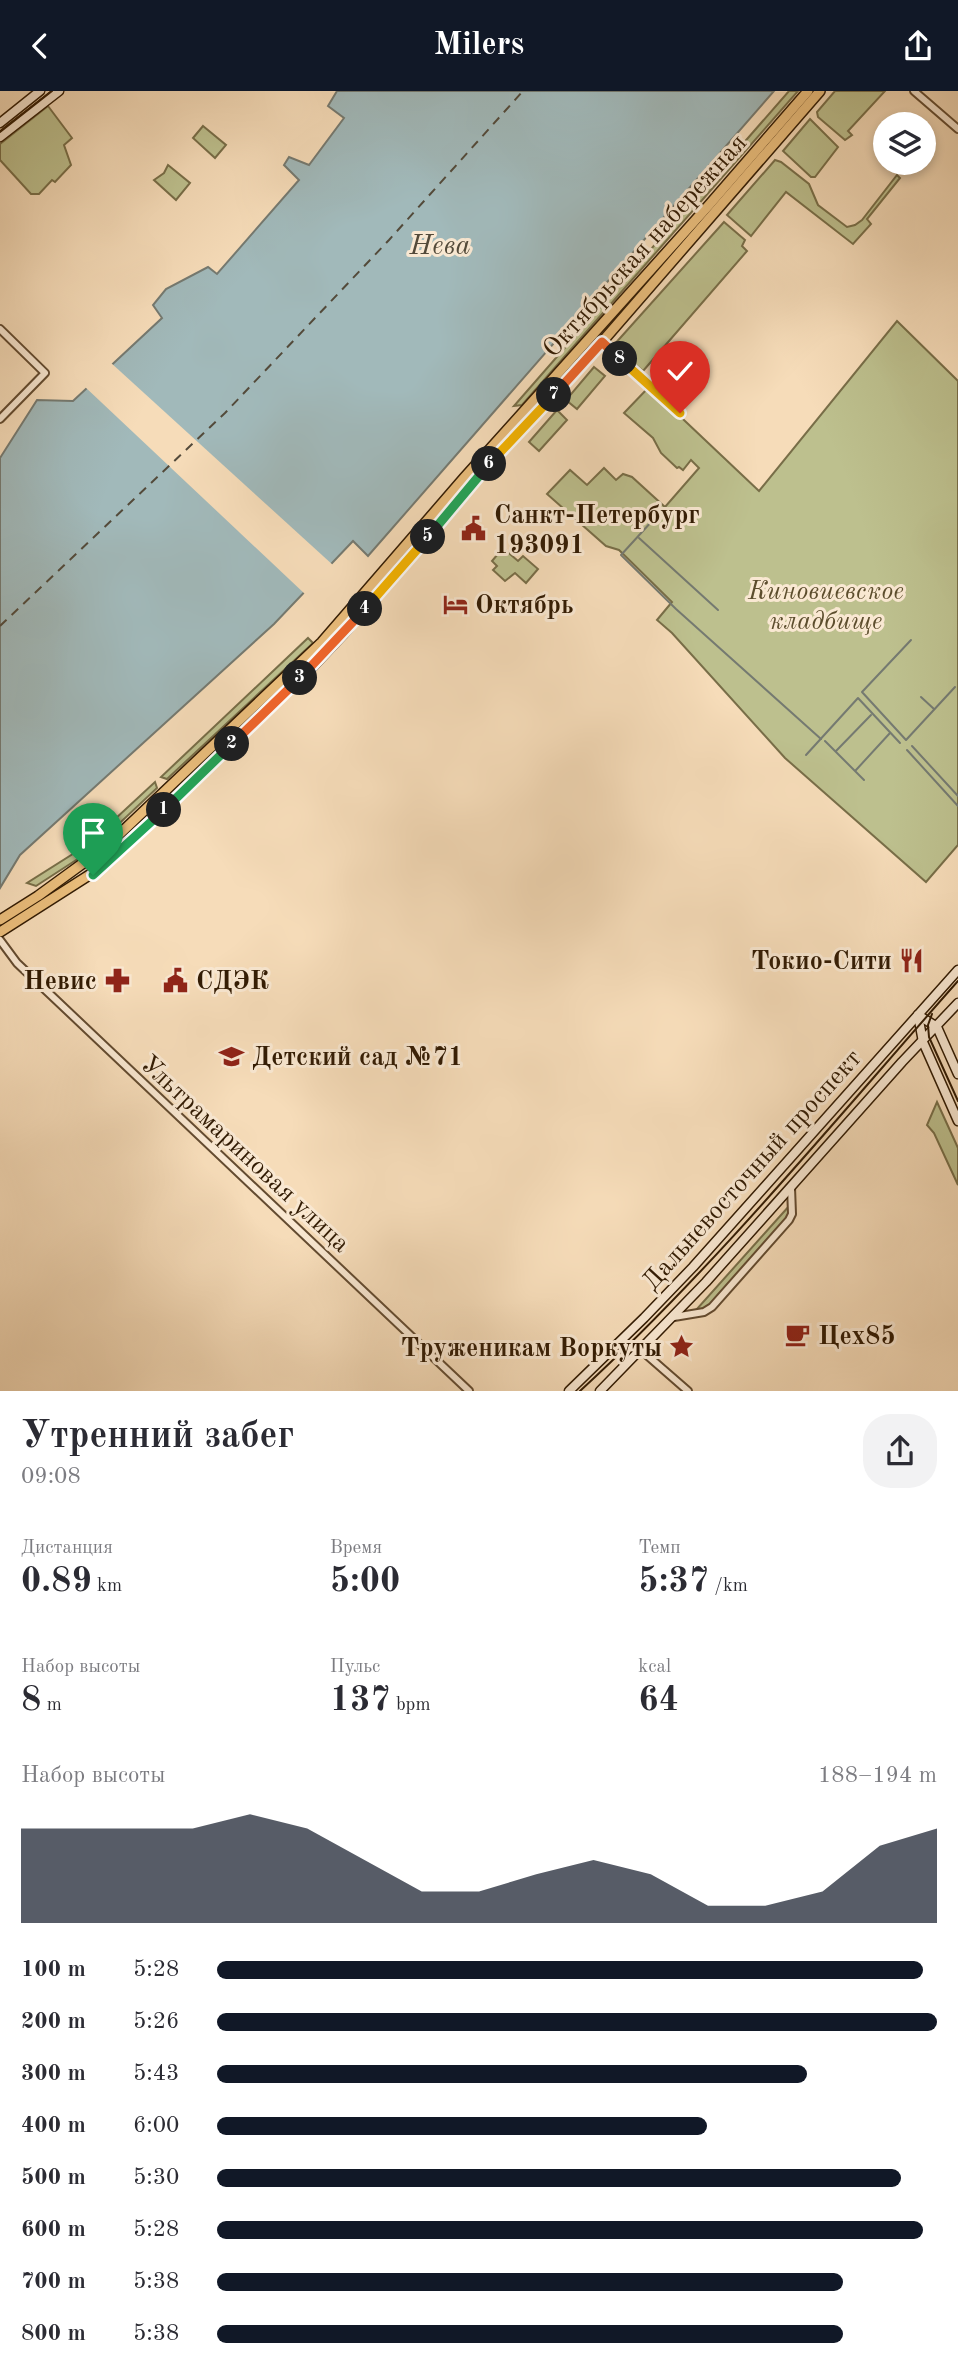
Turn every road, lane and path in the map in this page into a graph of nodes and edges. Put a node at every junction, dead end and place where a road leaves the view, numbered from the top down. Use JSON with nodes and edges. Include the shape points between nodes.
{"nodes":[{"id":1,"x":40,"y":91,"type":"edge"},
{"id":2,"x":59,"y":91,"type":"edge"},
{"id":3,"x":808,"y":91,"type":"edge"},
{"id":4,"x":820,"y":91,"type":"edge"},
{"id":5,"x":914,"y":91,"type":"edge"},
{"id":6,"x":0,"y":123,"type":"edge"},
{"id":7,"x":958,"y":128,"type":"edge"},
{"id":8,"x":0,"y":137,"type":"edge"},
{"id":9,"x":0,"y":329,"type":"edge"},
{"id":10,"x":602,"y":342,"type":"junction"},
{"id":11,"x":680,"y":413,"type":"dead end"},
{"id":12,"x":0,"y":419,"type":"edge"},
{"id":13,"x":0,"y":920,"type":"edge"},
{"id":14,"x":0,"y":932,"type":"edge"},
{"id":15,"x":0,"y":940,"type":"edge"},
{"id":16,"x":958,"y":970,"type":"edge"},
{"id":17,"x":958,"y":1003,"type":"edge"},
{"id":18,"x":918,"y":1015,"type":"junction"},
{"id":19,"x":937,"y":1027,"type":"junction"},
{"id":20,"x":923,"y":1042,"type":"junction"},
{"id":21,"x":958,"y":1074,"type":"edge"},
{"id":22,"x":958,"y":1121,"type":"edge"},
{"id":23,"x":791,"y":1187,"type":"junction"},
{"id":24,"x":674,"y":1317,"type":"junction"},
{"id":25,"x":641,"y":1350,"type":"junction"},
{"id":26,"x":469,"y":1391,"type":"edge"},
{"id":27,"x":569,"y":1391,"type":"edge"},
{"id":28,"x":600,"y":1391,"type":"edge"},
{"id":29,"x":688,"y":1391,"type":"edge"}],
"edges":[{"from":1,"to":6,"type":"main road"},
{"from":2,"to":8,"type":"main road"},
{"from":3,"to":13,"type":"main road","name":"Октябрьская набережная","via":[[322,642],[108,845]]},
{"from":4,"to":10,"type":"main road","name":"Октябрьская набережная"},
{"from":5,"to":7,"type":"street"},
{"from":9,"to":12,"type":"street","via":[[45,373]]},
{"from":10,"to":11,"type":"street"},
{"from":10,"to":14,"type":"main road","name":"Октябрьская набережная","via":[[312,667],[106,865]]},
{"from":15,"to":26,"type":"street","name":"Ультрамариновая улица","via":[[17,963]]},
{"from":16,"to":18,"type":"main road","name":"Дальневосточный проспект"},
{"from":17,"to":19,"type":"main road","name":"Дальневосточный проспект"},
{"from":18,"to":19,"type":"main road"},
{"from":18,"to":20,"type":"main road"},
{"from":18,"to":27,"type":"main road","name":"Дальневосточный проспект","via":[[684,1276]]},
{"from":19,"to":20,"type":"main road","name":"Дальневосточный проспект"},
{"from":19,"to":21,"type":"main road"},
{"from":20,"to":22,"type":"main road"},
{"from":20,"to":23,"type":"main road","name":"Дальневосточный проспект"},
{"from":23,"to":24,"type":"main road","name":"Дальневосточный проспект"},
{"from":23,"to":24,"type":"street","via":[[789,1220],[712,1307]]},
{"from":24,"to":25,"type":"main road","name":"Дальневосточный проспект"},
{"from":25,"to":28,"type":"main road","name":"Дальневосточный проспект"},
{"from":25,"to":29,"type":"street"}]}
